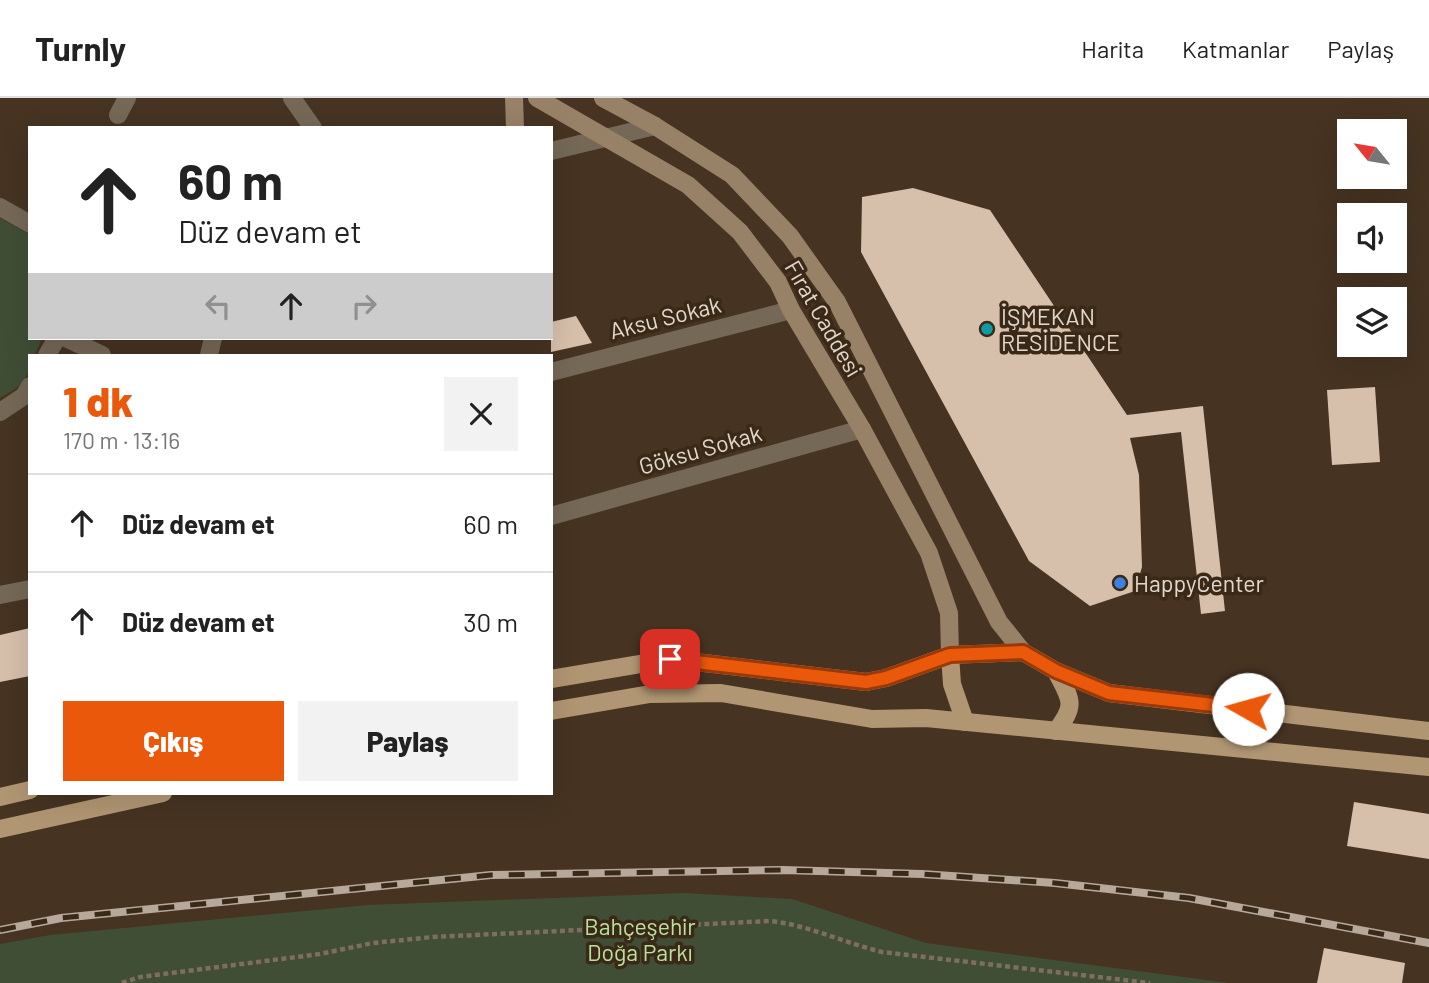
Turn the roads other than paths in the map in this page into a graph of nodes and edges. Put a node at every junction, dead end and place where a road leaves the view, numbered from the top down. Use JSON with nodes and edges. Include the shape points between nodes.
{"nodes":[{"id":1,"x":127,"y":98,"type":"edge"},
{"id":2,"x":292,"y":98,"type":"edge"},
{"id":3,"x":514,"y":98,"type":"edge"},
{"id":4,"x":537,"y":98,"type":"edge"},
{"id":5,"x":603,"y":98,"type":"edge"},
{"id":6,"x":118,"y":115,"type":"dead end"},
{"id":7,"x":312,"y":126,"type":"edge"},
{"id":8,"x":514,"y":126,"type":"edge"},
{"id":9,"x":655,"y":126,"type":"junction"},
{"id":10,"x":606,"y":138,"type":"junction"},
{"id":11,"x":553,"y":151,"type":"edge"},
{"id":12,"x":0,"y":207,"type":"edge"},
{"id":13,"x":28,"y":223,"type":"edge"},
{"id":14,"x":791,"y":310,"type":"junction"},
{"id":15,"x":70,"y":340,"type":"edge"},
{"id":16,"x":100,"y":354,"type":"edge"},
{"id":17,"x":553,"y":371,"type":"edge"},
{"id":18,"x":28,"y":389,"type":"edge"},
{"id":19,"x":0,"y":412,"type":"edge"},
{"id":20,"x":862,"y":429,"type":"junction"},
{"id":21,"x":553,"y":515,"type":"edge"},
{"id":22,"x":28,"y":589,"type":"edge"},
{"id":23,"x":0,"y":595,"type":"edge"},
{"id":24,"x":1023,"y":652,"type":"junction"},
{"id":25,"x":950,"y":655,"type":"junction"},
{"id":26,"x":1056,"y":671,"type":"junction"},
{"id":27,"x":553,"y":679,"type":"edge"},
{"id":28,"x":553,"y":711,"type":"edge"},
{"id":29,"x":965,"y":722,"type":"junction"},
{"id":30,"x":1056,"y":731,"type":"junction"},
{"id":31,"x":1429,"y":731,"type":"edge"},
{"id":32,"x":1429,"y":768,"type":"edge"},
{"id":33,"x":28,"y":790,"type":"edge"},
{"id":34,"x":154,"y":795,"type":"edge"},
{"id":35,"x":0,"y":797,"type":"edge"},
{"id":36,"x":0,"y":829,"type":"edge"}],
"edges":[{"from":1,"to":6,"type":"street"},
{"from":2,"to":7,"type":"street"},
{"from":3,"to":8,"type":"main road"},
{"from":4,"to":10,"type":"main road","name":"Fırat Caddesi"},
{"from":5,"to":9,"type":"main road","name":"Fırat Caddesi"},
{"from":9,"to":10,"type":"street"},
{"from":9,"to":24,"type":"main road","name":"Fırat Caddesi","via":[[733,175],[790,236],[837,302],[999,622]]},
{"from":10,"to":11,"type":"street"},
{"from":10,"to":14,"type":"main road","name":"Fırat Caddesi","via":[[688,185],[740,232],[778,282]]},
{"from":12,"to":13,"type":"street"},
{"from":14,"to":17,"type":"street","name":"Aksu Sokak"},
{"from":14,"to":20,"type":"main road","name":"Fırat Caddesi"},
{"from":15,"to":16,"type":"street"},
{"from":18,"to":19,"type":"street"},
{"from":20,"to":21,"type":"street","name":"Göksu Sokak"},
{"from":20,"to":25,"type":"main road","name":"Fırat Caddesi","via":[[929,553],[949,612]]},
{"from":22,"to":23,"type":"street"},
{"from":24,"to":25,"type":"main road"},
{"from":24,"to":26,"type":"main road"},
{"from":25,"to":27,"type":"main road","via":[[866,682],[670,659]]},
{"from":25,"to":29,"type":"main road","via":[[952,684]]},
{"from":26,"to":30,"type":"main road","via":[[1070,697],[1070,714]]},
{"from":26,"to":31,"type":"main road","via":[[1109,693]]},
{"from":28,"to":29,"type":"main road","via":[[650,694],[721,693],[872,719]]},
{"from":29,"to":30,"type":"main road"},
{"from":30,"to":32,"type":"main road"},
{"from":33,"to":35,"type":"main road"},
{"from":34,"to":36,"type":"main road"}]}
